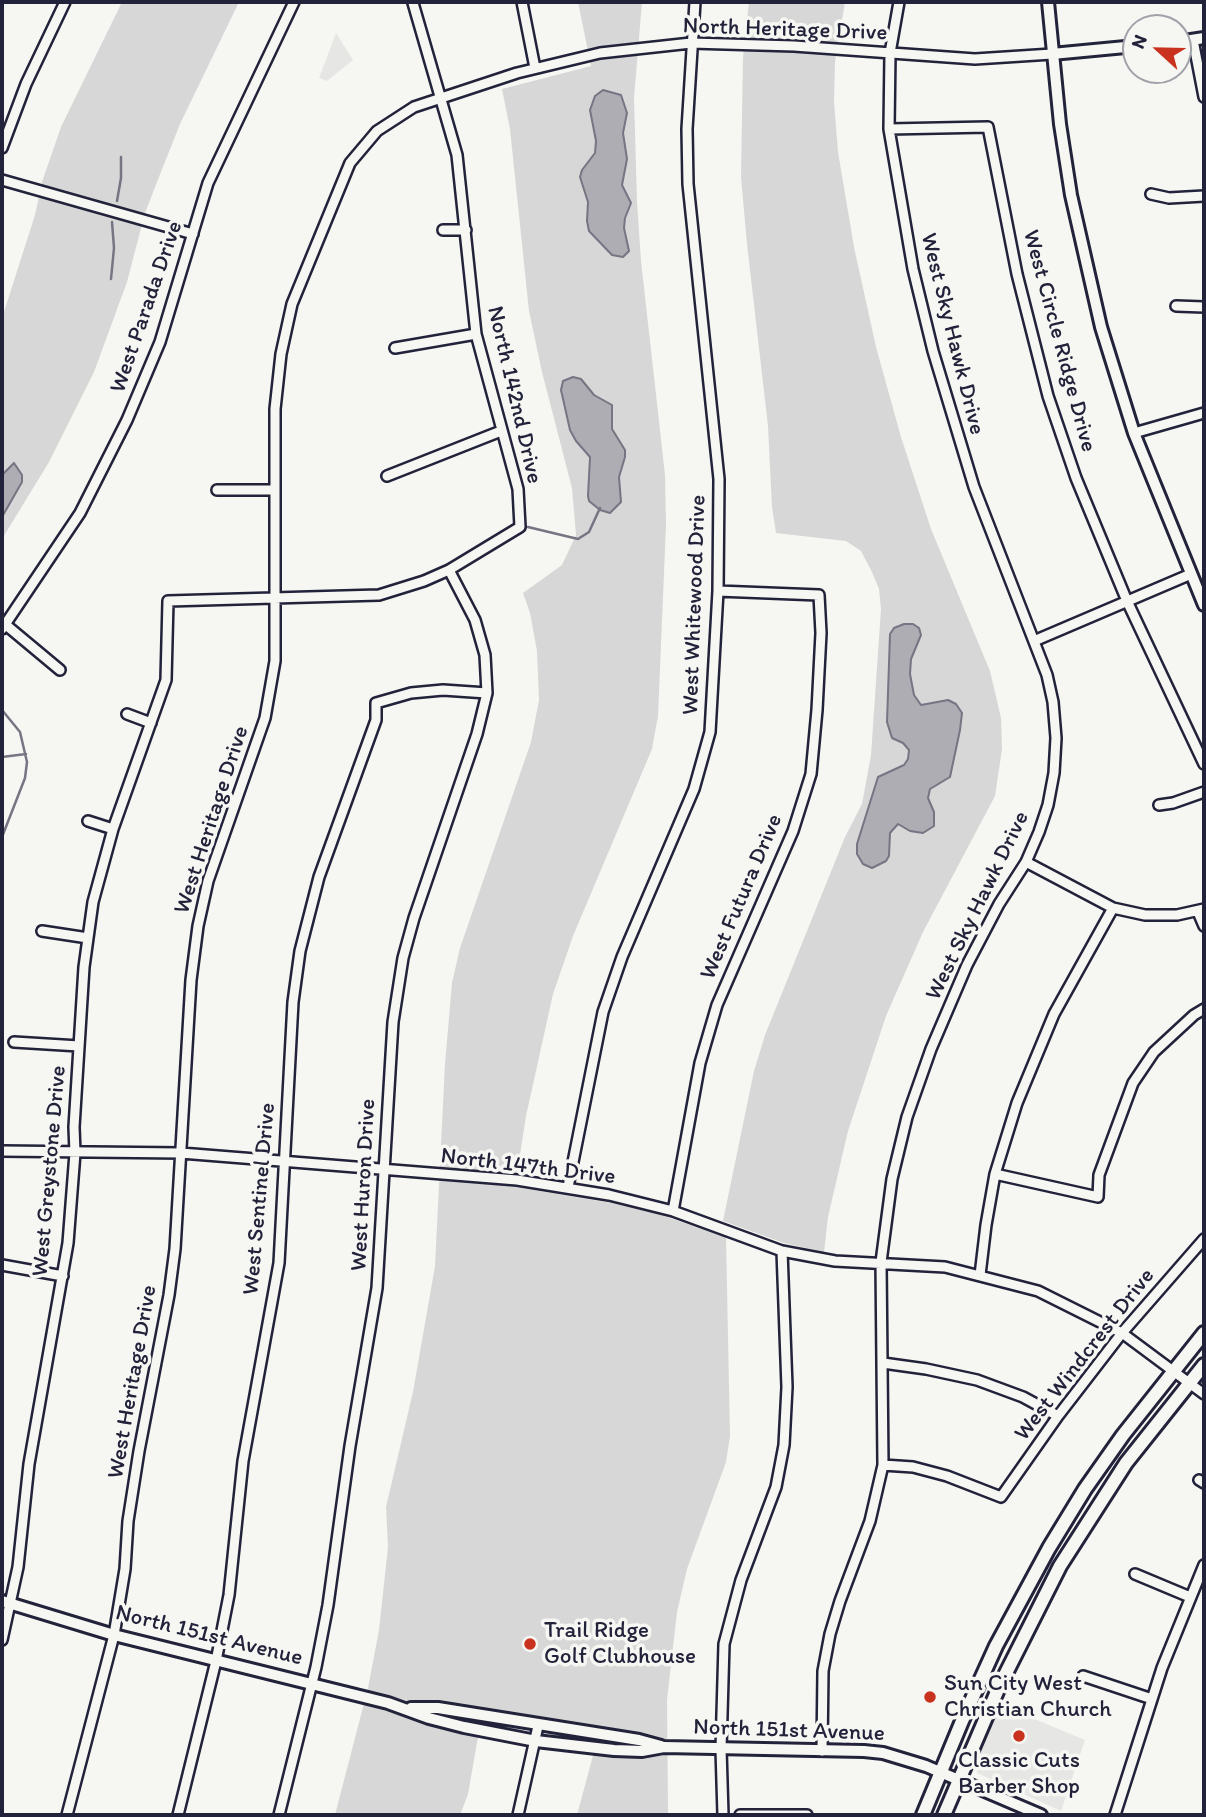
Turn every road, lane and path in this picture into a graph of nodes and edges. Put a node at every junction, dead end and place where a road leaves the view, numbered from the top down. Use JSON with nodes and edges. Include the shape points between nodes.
{"nodes":[{"id":1,"x":65,"y":2,"type":"edge"},
{"id":2,"x":295,"y":2,"type":"edge"},
{"id":3,"x":522,"y":2,"type":"edge"},
{"id":4,"x":695,"y":2,"type":"edge"},
{"id":5,"x":899,"y":2,"type":"edge"},
{"id":6,"x":1048,"y":2,"type":"edge"},
{"id":7,"x":413,"y":3,"type":"edge"},
{"id":8,"x":1199,"y":39,"type":"edge"},
{"id":9,"x":691,"y":43,"type":"junction"},
{"id":10,"x":1122,"y":47,"type":"edge"},
{"id":11,"x":890,"y":53,"type":"junction"},
{"id":12,"x":1052,"y":54,"type":"junction"},
{"id":13,"x":535,"y":68,"type":"junction"},
{"id":14,"x":1204,"y":97,"type":"edge"},
{"id":15,"x":439,"y":98,"type":"junction"},
{"id":16,"x":889,"y":128,"type":"junction"},
{"id":17,"x":2,"y":148,"type":"edge"},
{"id":18,"x":2,"y":180,"type":"edge"},
{"id":19,"x":1151,"y":194,"type":"dead end"},
{"id":20,"x":1204,"y":196,"type":"edge"},
{"id":21,"x":443,"y":230,"type":"dead end"},
{"id":22,"x":466,"y":230,"type":"junction"},
{"id":23,"x":193,"y":234,"type":"junction"},
{"id":24,"x":1176,"y":306,"type":"dead end"},
{"id":25,"x":1204,"y":307,"type":"edge"},
{"id":26,"x":476,"y":334,"type":"junction"},
{"id":27,"x":396,"y":348,"type":"dead end"},
{"id":28,"x":1204,"y":413,"type":"edge"},
{"id":29,"x":500,"y":430,"type":"junction"},
{"id":30,"x":1134,"y":433,"type":"junction"},
{"id":31,"x":387,"y":476,"type":"dead end"},
{"id":32,"x":217,"y":490,"type":"dead end"},
{"id":33,"x":274,"y":490,"type":"junction"},
{"id":34,"x":449,"y":570,"type":"junction"},
{"id":35,"x":1191,"y":574,"type":"junction"},
{"id":36,"x":718,"y":591,"type":"junction"},
{"id":37,"x":274,"y":600,"type":"junction"},
{"id":38,"x":1127,"y":601,"type":"junction"},
{"id":39,"x":1204,"y":605,"type":"edge"},
{"id":40,"x":4,"y":627,"type":"edge"},
{"id":41,"x":1034,"y":641,"type":"junction"},
{"id":42,"x":60,"y":670,"type":"dead end"},
{"id":43,"x":487,"y":693,"type":"junction"},
{"id":44,"x":127,"y":713,"type":"dead end"},
{"id":45,"x":151,"y":723,"type":"junction"},
{"id":46,"x":1204,"y":764,"type":"edge"},
{"id":47,"x":1204,"y":792,"type":"edge"},
{"id":48,"x":1159,"y":805,"type":"dead end"},
{"id":49,"x":88,"y":821,"type":"dead end"},
{"id":50,"x":113,"y":829,"type":"junction"},
{"id":51,"x":1026,"y":862,"type":"junction"},
{"id":52,"x":1113,"y":908,"type":"junction"},
{"id":53,"x":1201,"y":911,"type":"edge"},
{"id":54,"x":1204,"y":926,"type":"edge"},
{"id":55,"x":41,"y":931,"type":"dead end"},
{"id":56,"x":88,"y":938,"type":"junction"},
{"id":57,"x":1204,"y":1009,"type":"edge"},
{"id":58,"x":14,"y":1042,"type":"dead end"},
{"id":59,"x":79,"y":1046,"type":"junction"},
{"id":60,"x":2,"y":1152,"type":"edge"},
{"id":61,"x":75,"y":1153,"type":"junction"},
{"id":62,"x":181,"y":1153,"type":"junction"},
{"id":63,"x":285,"y":1162,"type":"junction"},
{"id":64,"x":384,"y":1171,"type":"junction"},
{"id":65,"x":995,"y":1174,"type":"junction"},
{"id":66,"x":568,"y":1187,"type":"junction"},
{"id":67,"x":673,"y":1211,"type":"junction"},
{"id":68,"x":1204,"y":1239,"type":"edge"},
{"id":69,"x":782,"y":1251,"type":"junction"},
{"id":70,"x":881,"y":1262,"type":"junction"},
{"id":71,"x":2,"y":1265,"type":"edge"},
{"id":72,"x":981,"y":1275,"type":"junction"},
{"id":73,"x":63,"y":1276,"type":"junction"},
{"id":74,"x":1122,"y":1333,"type":"junction"},
{"id":75,"x":1204,"y":1334,"type":"edge"},
{"id":76,"x":883,"y":1363,"type":"junction"},
{"id":77,"x":1204,"y":1364,"type":"edge"},
{"id":78,"x":1181,"y":1376,"type":"junction"},
{"id":79,"x":1204,"y":1394,"type":"edge"},
{"id":80,"x":1058,"y":1416,"type":"junction"},
{"id":81,"x":883,"y":1465,"type":"junction"},
{"id":82,"x":1204,"y":1565,"type":"edge"},
{"id":83,"x":1135,"y":1574,"type":"dead end"},
{"id":84,"x":1190,"y":1597,"type":"junction"},
{"id":85,"x":6,"y":1603,"type":"edge"},
{"id":86,"x":114,"y":1634,"type":"junction"},
{"id":87,"x":2,"y":1640,"type":"edge"},
{"id":88,"x":216,"y":1661,"type":"junction"},
{"id":89,"x":1083,"y":1675,"type":"dead end"},
{"id":90,"x":312,"y":1683,"type":"junction"},
{"id":91,"x":1153,"y":1699,"type":"junction"},
{"id":92,"x":407,"y":1708,"type":"junction"},
{"id":93,"x":538,"y":1726,"type":"junction"},
{"id":94,"x":536,"y":1741,"type":"junction"},
{"id":95,"x":664,"y":1747,"type":"junction"},
{"id":96,"x":721,"y":1749,"type":"junction"},
{"id":97,"x":822,"y":1751,"type":"junction"},
{"id":98,"x":950,"y":1776,"type":"junction"},
{"id":99,"x":67,"y":1815,"type":"edge"},
{"id":100,"x":178,"y":1815,"type":"edge"},
{"id":101,"x":279,"y":1815,"type":"edge"},
{"id":102,"x":518,"y":1815,"type":"edge"},
{"id":103,"x":723,"y":1815,"type":"edge"},
{"id":104,"x":740,"y":1815,"type":"edge"},
{"id":105,"x":807,"y":1815,"type":"edge"},
{"id":106,"x":923,"y":1815,"type":"edge"},
{"id":107,"x":944,"y":1815,"type":"edge"},
{"id":108,"x":1041,"y":1815,"type":"edge"},
{"id":109,"x":1115,"y":1815,"type":"edge"}],
"edges":[{"from":1,"to":17,"type":"street"},
{"from":2,"to":23,"type":"street","name":"West Parada Drive","via":[[208,183]]},
{"from":3,"to":13,"type":"street"},
{"from":4,"to":9,"type":"street","name":"West Whitewood Drive"},
{"from":5,"to":11,"type":"street","name":"West Sky Hawk Drive"},
{"from":6,"to":12,"type":"street"},
{"from":7,"to":15,"type":"street","name":"North 142nd Drive"},
{"from":8,"to":14,"type":"street"},
{"from":9,"to":11,"type":"street","name":"North Heritage Drive"},
{"from":9,"to":13,"type":"street","name":"North Heritage Drive","via":[[600,53]]},
{"from":9,"to":36,"type":"street","name":"West Whitewood Drive","via":[[688,184],[719,479]]},
{"from":10,"to":12,"type":"street"},
{"from":11,"to":12,"type":"street","name":"North Heritage Drive","via":[[975,59]]},
{"from":11,"to":16,"type":"street","name":"West Sky Hawk Drive"},
{"from":12,"to":30,"type":"street","via":[[1071,195],[1101,327]]},
{"from":13,"to":15,"type":"street","name":"North Heritage Drive"},
{"from":15,"to":22,"type":"street","name":"North 142nd Drive","via":[[457,155]]},
{"from":15,"to":33,"type":"street","name":"West Heritage Drive","via":[[387,123],[358,150],[343,177],[285,329],[277,381]]},
{"from":16,"to":38,"type":"street","name":"West Circle Ridge Drive","via":[[988,127],[1017,274],[1048,396]]},
{"from":16,"to":41,"type":"street","name":"West Sky Hawk Drive","via":[[913,269],[936,363],[974,487]]},
{"from":18,"to":23,"type":"street"},
{"from":19,"to":20,"type":"street"},
{"from":21,"to":22,"type":"street"},
{"from":22,"to":26,"type":"street","name":"North 142nd Drive"},
{"from":23,"to":40,"type":"street","name":"West Parada Drive","via":[[160,342],[127,420],[80,513]]},
{"from":24,"to":25,"type":"street"},
{"from":26,"to":27,"type":"street"},
{"from":26,"to":29,"type":"street","name":"North 142nd Drive"},
{"from":28,"to":30,"type":"street"},
{"from":29,"to":31,"type":"street"},
{"from":29,"to":34,"type":"street","name":"North 142nd Drive","via":[[518,489],[520,527]]},
{"from":30,"to":35,"type":"street"},
{"from":32,"to":33,"type":"street"},
{"from":33,"to":37,"type":"street","name":"West Heritage Drive"},
{"from":34,"to":37,"type":"street","via":[[379,595]]},
{"from":34,"to":43,"type":"street","name":"West Huron Drive","via":[[475,620],[485,655]]},
{"from":35,"to":38,"type":"street"},
{"from":35,"to":39,"type":"street"},
{"from":36,"to":66,"type":"street","name":"West Whitewood Drive","via":[[710,732],[704,760],[603,1012]]},
{"from":36,"to":67,"type":"street","name":"West Futura Drive","via":[[819,595],[817,710],[811,774],[793,831],[718,1005],[700,1063]]},
{"from":37,"to":45,"type":"street","name":"West Greystone Drive","via":[[168,601],[166,680]]},
{"from":37,"to":62,"type":"street","name":"West Heritage Drive","via":[[275,661],[265,718],[208,881],[198,926]]},
{"from":38,"to":41,"type":"street"},
{"from":38,"to":46,"type":"street","name":"West Circle Ridge Drive"},
{"from":40,"to":42,"type":"street","name":"West Parada Drive"},
{"from":41,"to":51,"type":"street","name":"West Sky Hawk Drive","via":[[1053,702],[1056,738],[1048,805]]},
{"from":43,"to":63,"type":"street","name":"West Sentinel Drive","via":[[443,690],[376,703],[376,720],[319,877],[300,951]]},
{"from":43,"to":64,"type":"street","name":"West Huron Drive","via":[[403,958]]},
{"from":44,"to":45,"type":"street"},
{"from":45,"to":50,"type":"street","name":"West Greystone Drive"},
{"from":47,"to":48,"type":"street"},
{"from":49,"to":50,"type":"street"},
{"from":50,"to":56,"type":"street","name":"West Greystone Drive"},
{"from":51,"to":52,"type":"street"},
{"from":51,"to":70,"type":"street","name":"West Sky Hawk Drive","via":[[967,965],[931,1049],[907,1116],[892,1179]]},
{"from":52,"to":53,"type":"street","via":[[1145,915]]},
{"from":52,"to":65,"type":"street","via":[[1054,1014],[1017,1103]]},
{"from":53,"to":54,"type":"street"},
{"from":55,"to":56,"type":"street"},
{"from":56,"to":59,"type":"street","name":"West Greystone Drive"},
{"from":57,"to":65,"type":"street","via":[[1154,1052],[1133,1083],[1099,1175],[1098,1197]]},
{"from":58,"to":59,"type":"street"},
{"from":59,"to":61,"type":"street","name":"West Greystone Drive"},
{"from":60,"to":61,"type":"street","name":"North 147th Drive"},
{"from":61,"to":62,"type":"street","name":"North 147th Drive"},
{"from":61,"to":73,"type":"street","name":"West Greystone Drive"},
{"from":62,"to":63,"type":"street","name":"North 147th Drive"},
{"from":62,"to":86,"type":"street","name":"West Heritage Drive","via":[[169,1295],[139,1451]]},
{"from":63,"to":64,"type":"street","name":"North 147th Drive"},
{"from":63,"to":88,"type":"street","name":"West Sentinel Drive","via":[[279,1263],[243,1461],[229,1595]]},
{"from":64,"to":66,"type":"street","name":"North 147th Drive"},
{"from":64,"to":90,"type":"street","name":"West Huron Drive","via":[[377,1288]]},
{"from":65,"to":72,"type":"street"},
{"from":66,"to":67,"type":"street","name":"North 147th Drive"},
{"from":67,"to":69,"type":"street","name":"North 147th Drive"},
{"from":68,"to":74,"type":"street","name":"West Windcrest Drive"},
{"from":69,"to":70,"type":"street","name":"North 147th Drive","via":[[835,1261]]},
{"from":69,"to":96,"type":"street","via":[[787,1387],[783,1445],[776,1487],[741,1580],[724,1644]]},
{"from":70,"to":72,"type":"street","name":"North 147th Drive"},
{"from":70,"to":76,"type":"street","name":"West Sky Hawk Drive"},
{"from":71,"to":73,"type":"street"},
{"from":72,"to":74,"type":"street","name":"North 147th Drive","via":[[1038,1291]]},
{"from":73,"to":85,"type":"street","name":"West Greystone Drive","via":[[29,1464],[18,1567]]},
{"from":74,"to":78,"type":"street","name":"North 147th Drive"},
{"from":74,"to":80,"type":"street","name":"West Windcrest Drive"},
{"from":75,"to":78,"type":"main road"},
{"from":76,"to":80,"type":"street","via":[[977,1380]]},
{"from":76,"to":81,"type":"street","name":"West Sky Hawk Drive"},
{"from":77,"to":78,"type":"main road"},
{"from":78,"to":79,"type":"street","name":"North 147th Drive"},
{"from":78,"to":98,"type":"main road","via":[[1060,1566]]},
{"from":78,"to":98,"type":"main road","via":[[1104,1461],[1049,1548],[996,1646]]},
{"from":80,"to":81,"type":"street","name":"West Windcrest Drive","via":[[1001,1497],[947,1476]]},
{"from":81,"to":97,"type":"street","name":"West Sky Hawk Drive","via":[[870,1521],[830,1634],[823,1671]]},
{"from":82,"to":84,"type":"street"},
{"from":83,"to":84,"type":"street"},
{"from":84,"to":91,"type":"street"},
{"from":85,"to":86,"type":"street","name":"North 151st Avenue"},
{"from":85,"to":87,"type":"street","name":"West Greystone Drive"},
{"from":86,"to":88,"type":"street","name":"North 151st Avenue"},
{"from":86,"to":99,"type":"street","name":"West Heritage Drive"},
{"from":88,"to":90,"type":"street","name":"North 151st Avenue"},
{"from":88,"to":100,"type":"street","name":"West Sentinel Drive"},
{"from":89,"to":91,"type":"street"},
{"from":90,"to":92,"type":"street","name":"North 151st Avenue"},
{"from":90,"to":101,"type":"street","name":"West Huron Drive"},
{"from":91,"to":109,"type":"street"},
{"from":92,"to":93,"type":"street","name":"North 151st Avenue","via":[[438,1708]]},
{"from":92,"to":94,"type":"street","name":"North 151st Avenue","via":[[441,1721]]},
{"from":93,"to":94,"type":"street"},
{"from":93,"to":95,"type":"street","name":"North 151st Avenue"},
{"from":94,"to":95,"type":"street","name":"North 151st Avenue","via":[[614,1750]]},
{"from":94,"to":102,"type":"street"},
{"from":95,"to":96,"type":"street","name":"North 151st Avenue"},
{"from":96,"to":97,"type":"street","name":"North 151st Avenue"},
{"from":96,"to":103,"type":"street"},
{"from":97,"to":98,"type":"street","name":"North 151st Avenue","via":[[883,1753]]},
{"from":98,"to":106,"type":"main road"},
{"from":98,"to":107,"type":"main road"},
{"from":98,"to":108,"type":"street","name":"North 151st Avenue"},
{"from":104,"to":105,"type":"street"}]}
